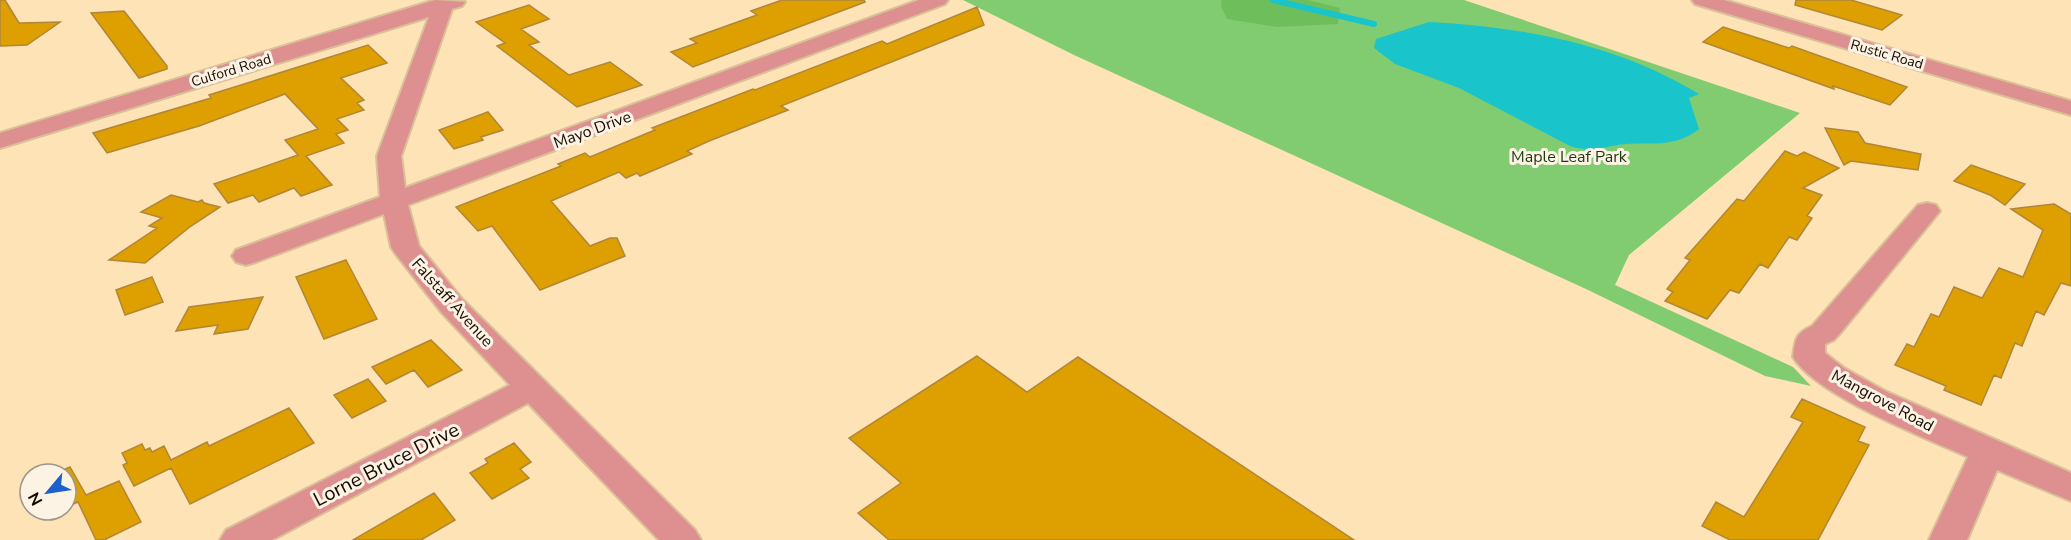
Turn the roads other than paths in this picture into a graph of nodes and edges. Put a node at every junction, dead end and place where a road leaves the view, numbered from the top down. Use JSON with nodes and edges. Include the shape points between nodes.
{"nodes":[{"id":1,"x":938,"y":0,"type":"edge"},
{"id":2,"x":1702,"y":0,"type":"edge"},
{"id":3,"x":450,"y":2,"type":"edge"},
{"id":4,"x":2071,"y":108,"type":"edge"},
{"id":5,"x":0,"y":141,"type":"edge"},
{"id":6,"x":394,"y":202,"type":"junction"},
{"id":7,"x":1927,"y":211,"type":"dead end"},
{"id":8,"x":246,"y":256,"type":"dead end"},
{"id":9,"x":533,"y":387,"type":"junction"},
{"id":10,"x":1987,"y":453,"type":"junction"},
{"id":11,"x":2071,"y":487,"type":"edge"},
{"id":12,"x":238,"y":540,"type":"edge"},
{"id":13,"x":682,"y":540,"type":"edge"},
{"id":14,"x":1948,"y":540,"type":"edge"}],
"edges":[{"from":1,"to":6,"type":"street","name":"Mayo Drive"},
{"from":2,"to":4,"type":"street","name":"Rustic Road"},
{"from":3,"to":5,"type":"street","name":"Culford Road"},
{"from":3,"to":6,"type":"street","name":"Falstaff Avenue","via":[[389,156]]},
{"from":6,"to":8,"type":"street","name":"Mayo Drive"},
{"from":6,"to":9,"type":"street","name":"Falstaff Avenue","via":[[405,247],[452,306]]},
{"from":7,"to":10,"type":"street","name":"Mangrove Road","via":[[1831,324],[1810,339],[1809,357],[1846,384]]},
{"from":9,"to":12,"type":"street","name":"Lorne Bruce Drive"},
{"from":9,"to":13,"type":"street","name":"Falstaff Avenue"},
{"from":10,"to":11,"type":"street","name":"Mangrove Road"},
{"from":10,"to":14,"type":"street"}]}
